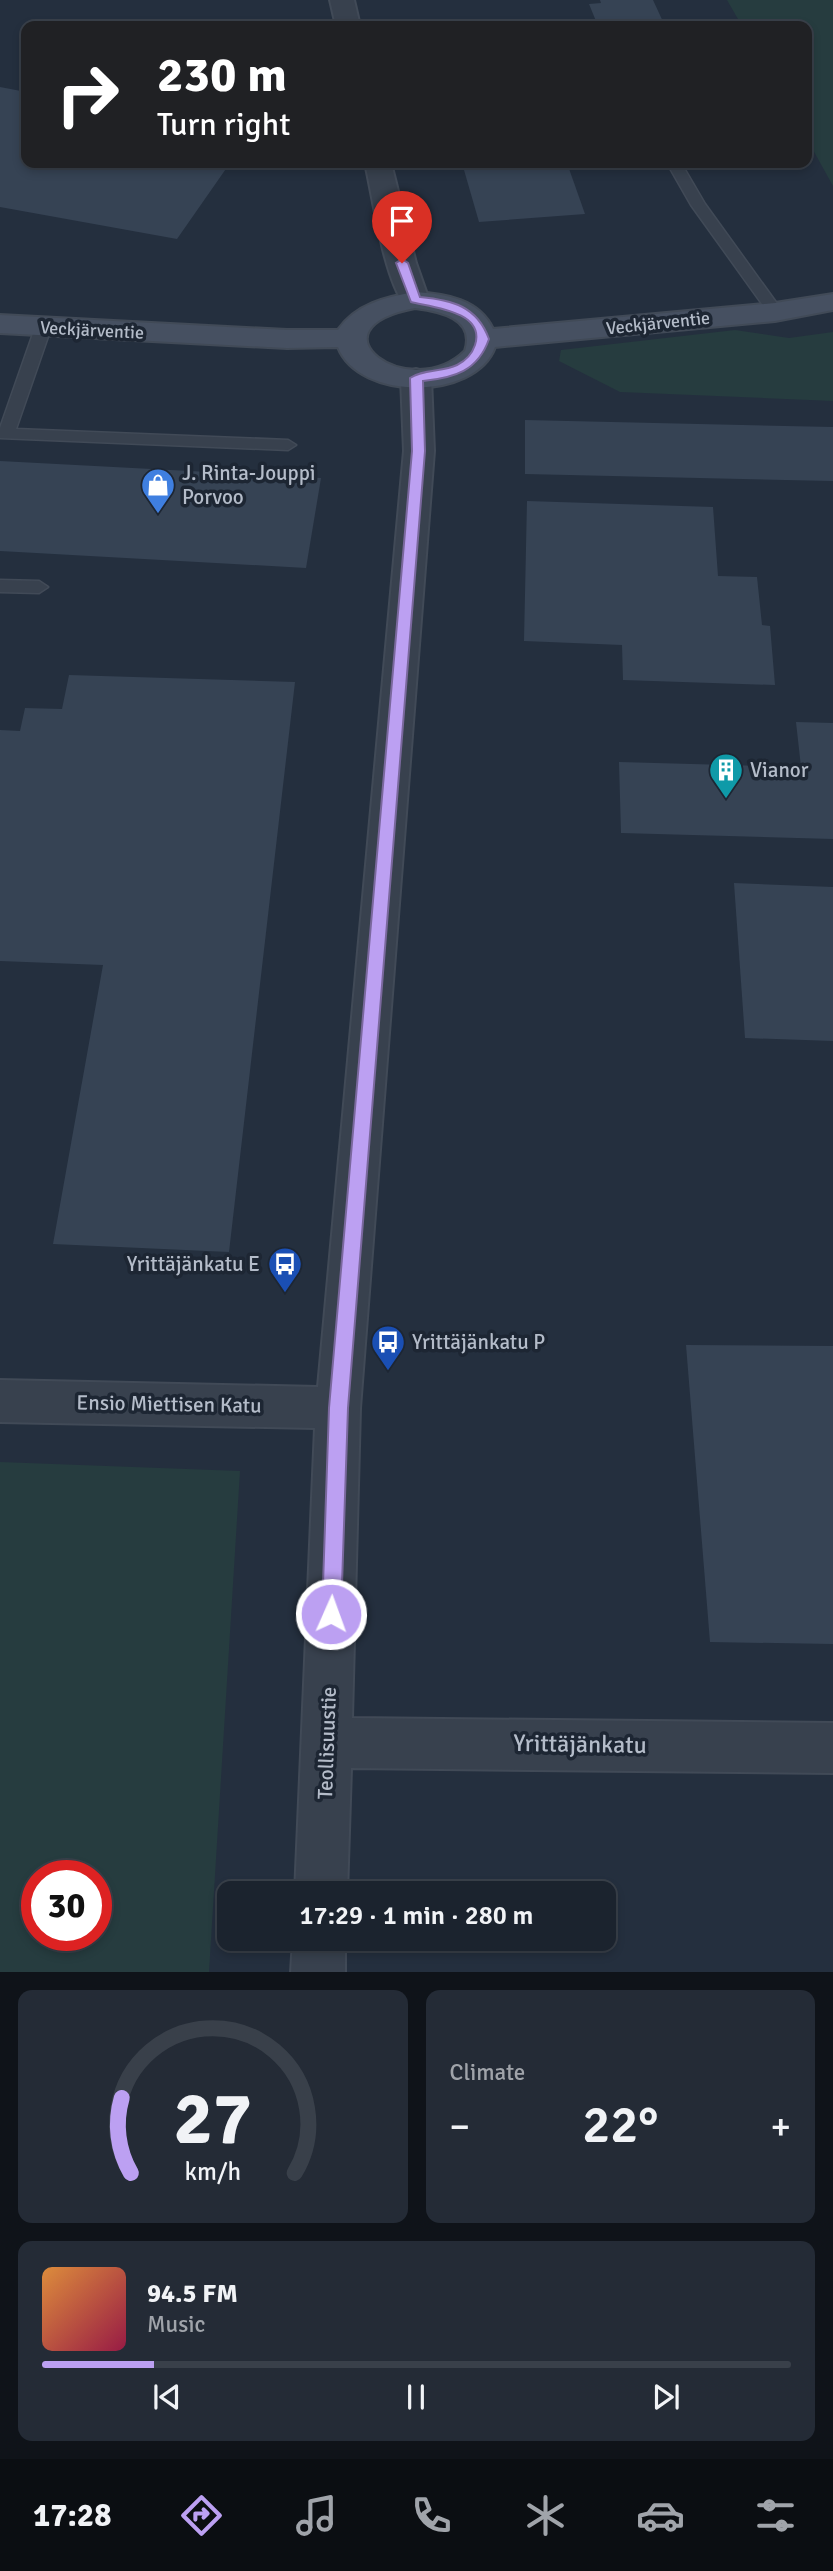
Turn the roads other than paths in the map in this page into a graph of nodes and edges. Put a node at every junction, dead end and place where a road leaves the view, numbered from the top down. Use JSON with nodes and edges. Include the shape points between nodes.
{"nodes":[{"id":1,"x":342,"y":0,"type":"edge"},
{"id":2,"x":347,"y":21,"type":"edge"},
{"id":3,"x":379,"y":168,"type":"edge"},
{"id":4,"x":677,"y":168,"type":"edge"},
{"id":5,"x":415,"y":300,"type":"junction"},
{"id":6,"x":833,"y":302,"type":"edge"},
{"id":7,"x":775,"y":312,"type":"junction"},
{"id":8,"x":0,"y":324,"type":"edge"},
{"id":9,"x":43,"y":328,"type":"junction"},
{"id":10,"x":351,"y":338,"type":"junction"},
{"id":11,"x":483,"y":339,"type":"junction"},
{"id":12,"x":416,"y":378,"type":"junction"},
{"id":13,"x":3,"y":434,"type":"edge"},
{"id":14,"x":288,"y":445,"type":"dead end"},
{"id":15,"x":0,"y":586,"type":"edge"},
{"id":16,"x":39,"y":587,"type":"dead end"},
{"id":17,"x":0,"y":1401,"type":"edge"},
{"id":18,"x":338,"y":1408,"type":"junction"},
{"id":19,"x":328,"y":1743,"type":"junction"},
{"id":20,"x":833,"y":1748,"type":"edge"},
{"id":21,"x":322,"y":1881,"type":"edge"},
{"id":22,"x":319,"y":1951,"type":"edge"},
{"id":23,"x":318,"y":1972,"type":"edge"}],
"edges":[{"from":1,"to":2,"type":"street"},
{"from":3,"to":5,"type":"street"},
{"from":4,"to":7,"type":"lane"},
{"from":5,"to":10,"type":"main road","via":[[370,312]]},
{"from":5,"to":11,"type":"main road","via":[[440,302],[463,311],[477,324]]},
{"from":6,"to":7,"type":"main road","name":"Veckjärventie"},
{"from":7,"to":11,"type":"main road","name":"Veckjärventie"},
{"from":8,"to":9,"type":"main road","name":"Veckjärventie"},
{"from":9,"to":10,"type":"main road","name":"Veckjärventie"},
{"from":9,"to":13,"type":"lane"},
{"from":10,"to":12,"type":"main road","via":[[356,353],[370,366]]},
{"from":11,"to":12,"type":"main road","via":[[478,354],[463,367]]},
{"from":12,"to":18,"type":"street","name":"Teollisuustie","via":[[419,451]]},
{"from":13,"to":14,"type":"lane"},
{"from":15,"to":16,"type":"lane"},
{"from":17,"to":18,"type":"street","name":"Ensio Miettisen Katu"},
{"from":18,"to":19,"type":"street","name":"Teollisuustie"},
{"from":19,"to":20,"type":"street","name":"Yrittäjänkatu"},
{"from":19,"to":21,"type":"street","name":"Teollisuustie"},
{"from":22,"to":23,"type":"street"}]}
